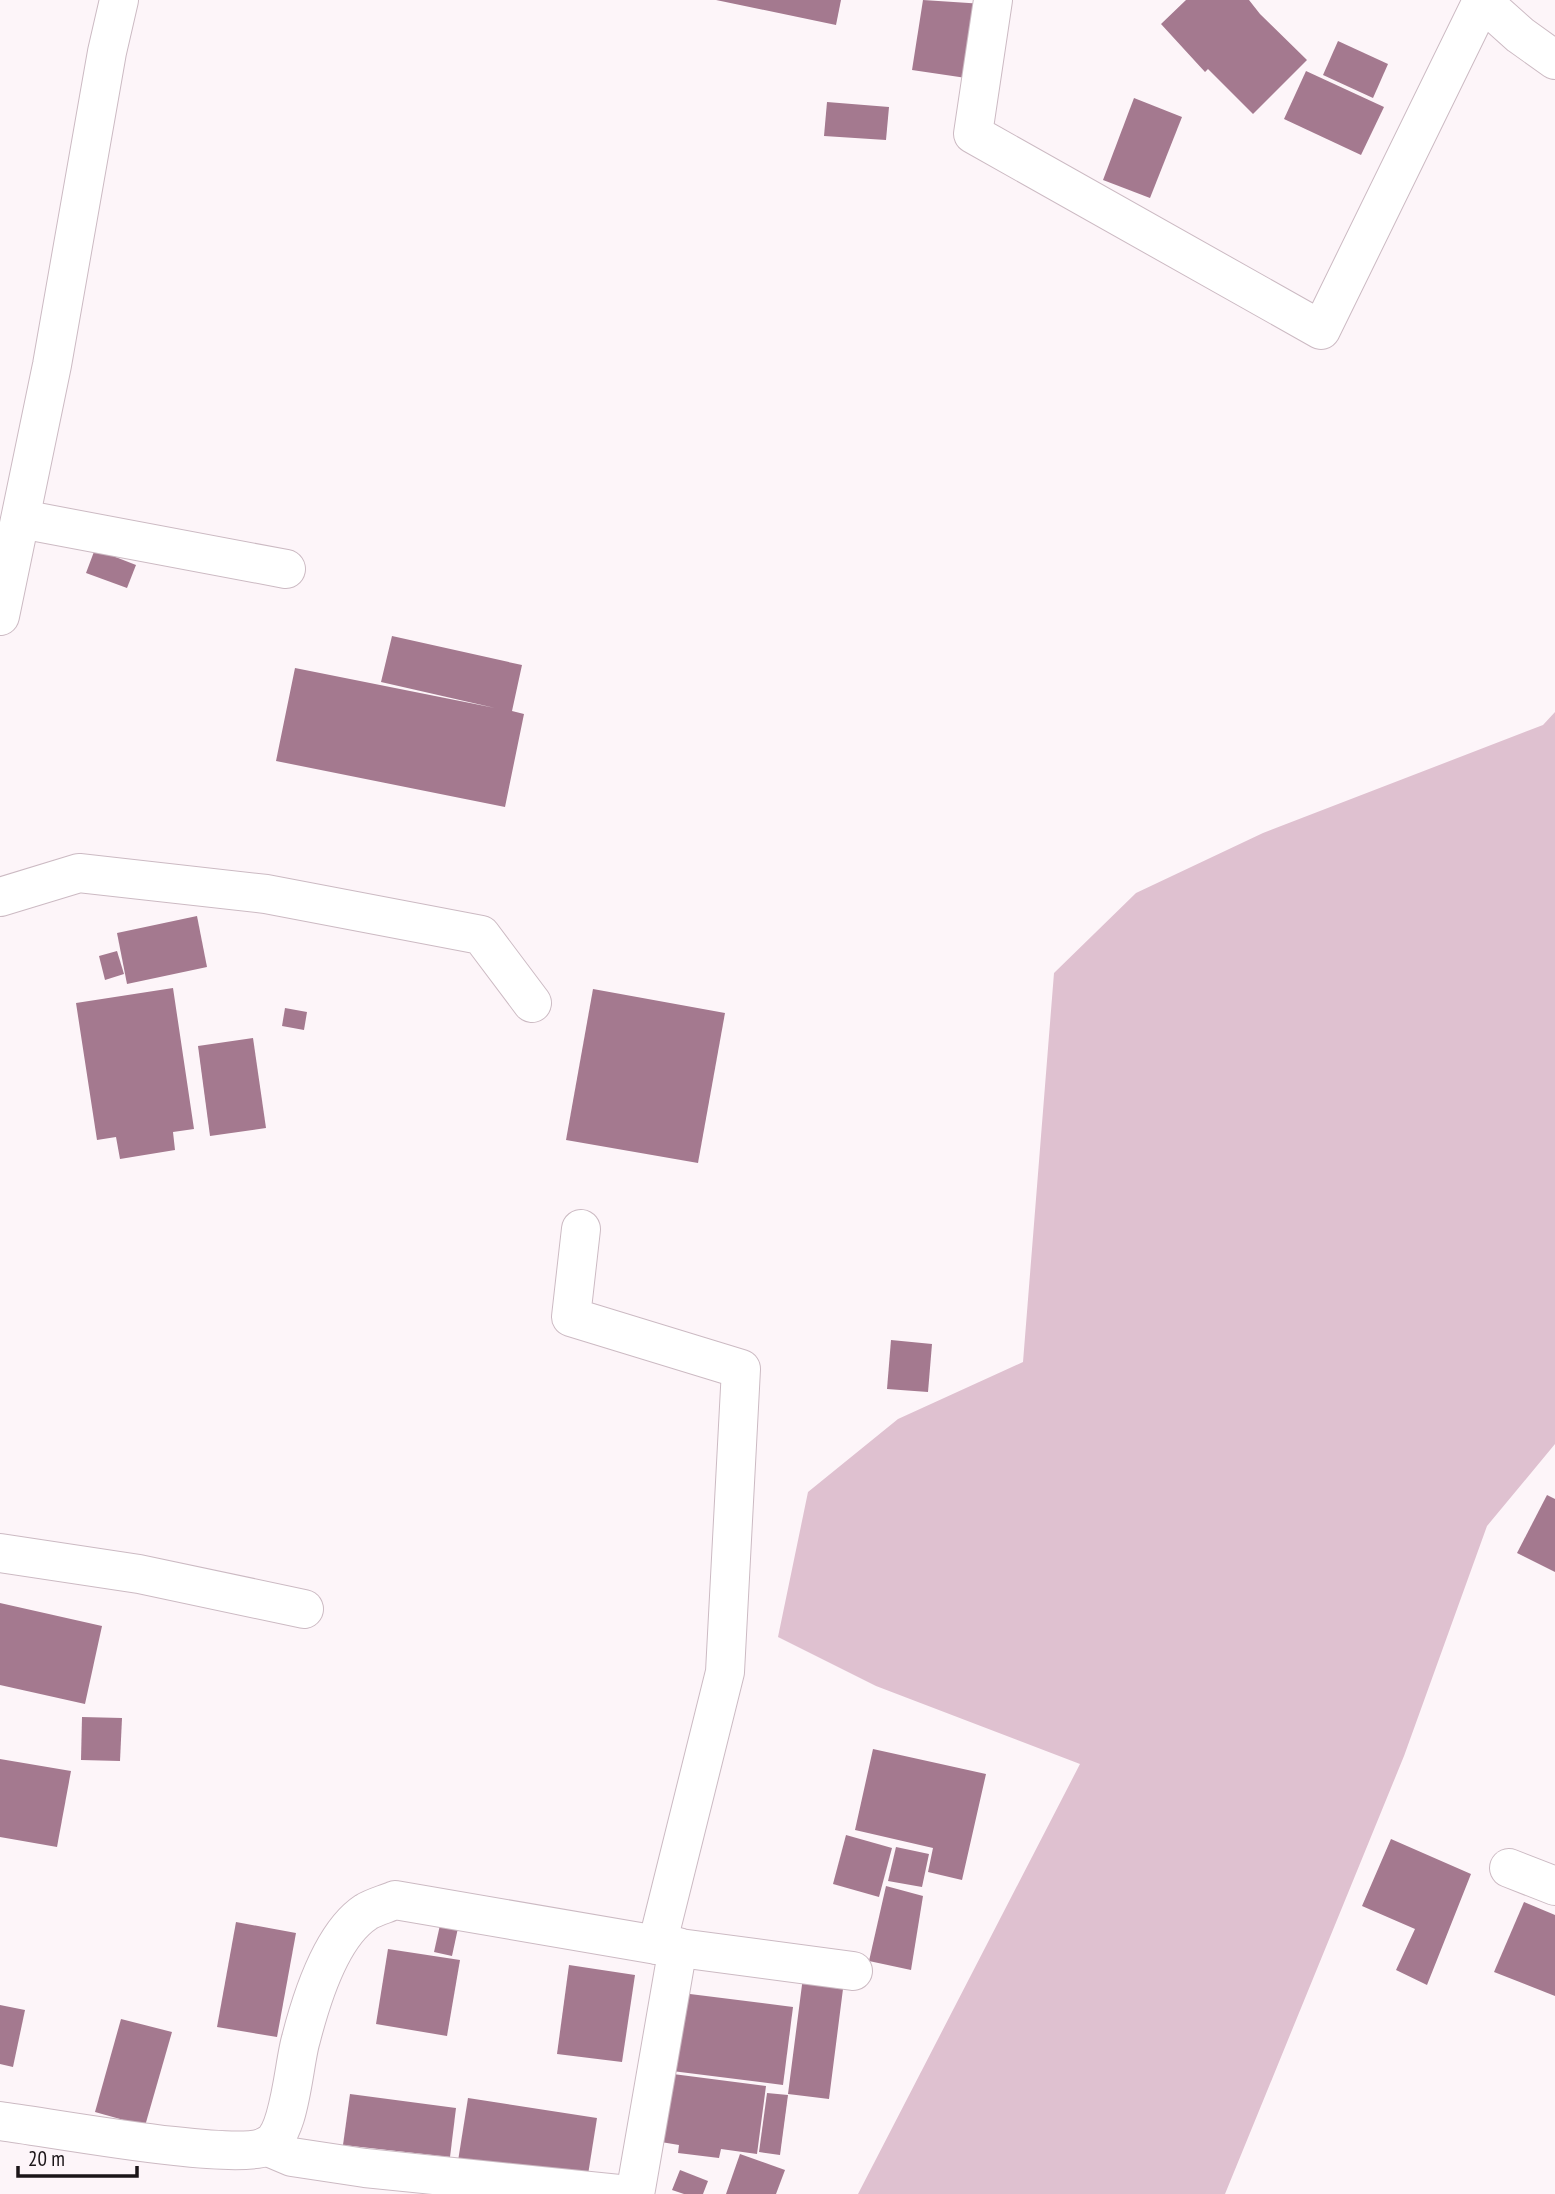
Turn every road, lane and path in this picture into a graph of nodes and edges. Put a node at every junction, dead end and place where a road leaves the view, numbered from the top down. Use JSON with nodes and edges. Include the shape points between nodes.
{"nodes":[{"id":1,"x":119,"y":0,"type":"edge"},
{"id":2,"x":993,"y":0,"type":"edge"},
{"id":3,"x":1482,"y":0,"type":"edge"},
{"id":4,"x":1555,"y":60,"type":"edge"},
{"id":5,"x":21,"y":519,"type":"junction"},
{"id":6,"x":286,"y":569,"type":"dead end"},
{"id":7,"x":0,"y":616,"type":"edge"},
{"id":8,"x":0,"y":897,"type":"edge"},
{"id":9,"x":532,"y":1003,"type":"dead end"},
{"id":10,"x":581,"y":1229,"type":"dead end"},
{"id":11,"x":0,"y":1553,"type":"edge"},
{"id":12,"x":304,"y":1609,"type":"dead end"},
{"id":13,"x":1509,"y":1868,"type":"dead end"},
{"id":14,"x":1555,"y":1886,"type":"edge"},
{"id":15,"x":668,"y":1946,"type":"junction"},
{"id":16,"x":852,"y":1971,"type":"dead end"},
{"id":17,"x":0,"y":2121,"type":"edge"},
{"id":18,"x":266,"y":2146,"type":"junction"},
{"id":19,"x":619,"y":2194,"type":"edge"},
{"id":20,"x":632,"y":2194,"type":"edge"}],
"edges":[{"from":1,"to":5,"type":"street"},
{"from":2,"to":3,"type":"street","via":[[973,134],[1321,330]]},
{"from":3,"to":4,"type":"street"},
{"from":5,"to":6,"type":"street"},
{"from":5,"to":7,"type":"street"},
{"from":8,"to":9,"type":"street","via":[[79,873],[266,894],[481,935]]},
{"from":10,"to":15,"type":"street","via":[[571,1317],[741,1369],[725,1672]]},
{"from":11,"to":12,"type":"street","via":[[139,1574]]},
{"from":13,"to":14,"type":"street"},
{"from":15,"to":16,"type":"street"},
{"from":15,"to":18,"type":"street","via":[[395,1900],[365,1913],[339,1941],[327,1964],[300,2039],[284,2122],[276,2139]]},
{"from":15,"to":20,"type":"street"},
{"from":17,"to":18,"type":"street","via":[[199,2148],[253,2150]]},
{"from":18,"to":19,"type":"street","via":[[292,2157],[365,2168]]}]}
